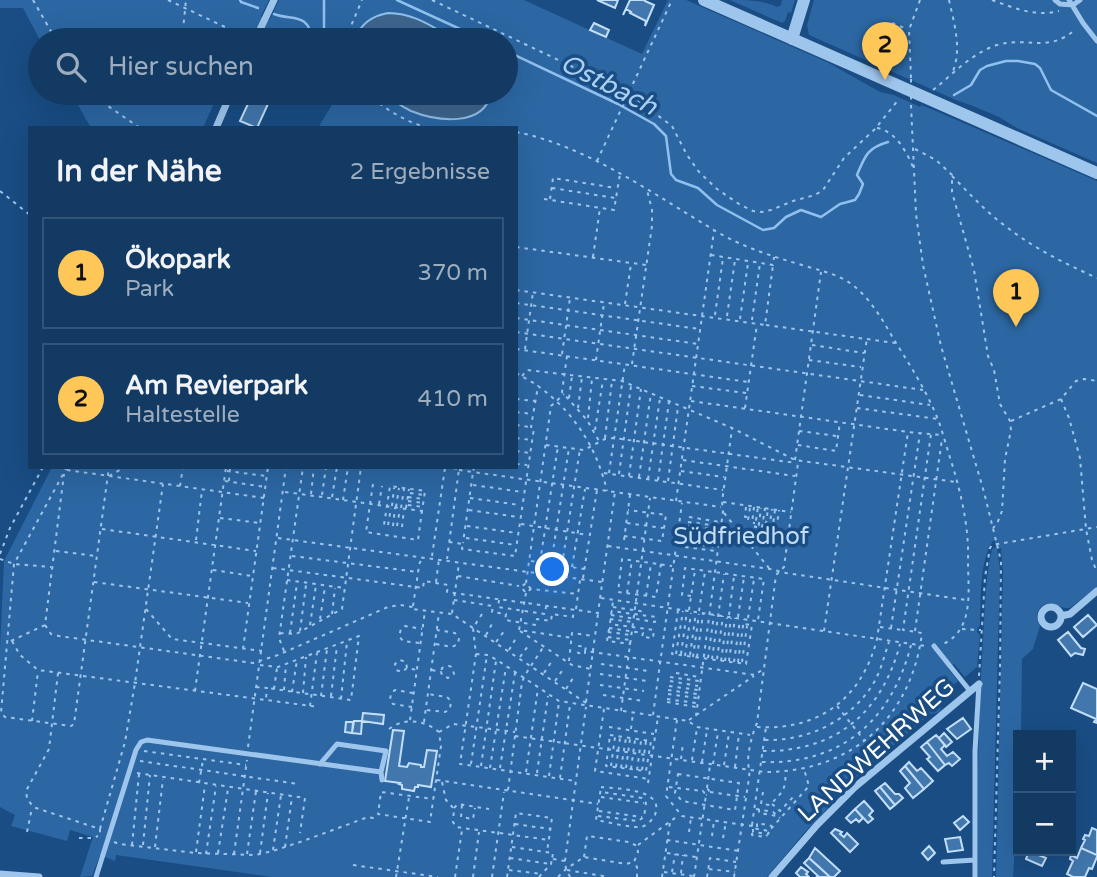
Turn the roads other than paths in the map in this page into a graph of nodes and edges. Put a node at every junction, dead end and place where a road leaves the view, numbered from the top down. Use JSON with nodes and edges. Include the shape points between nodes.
{"nodes":[{"id":1,"x":274,"y":0,"type":"edge"},
{"id":2,"x":704,"y":0,"type":"edge"},
{"id":3,"x":804,"y":0,"type":"edge"},
{"id":4,"x":1055,"y":0,"type":"edge"},
{"id":5,"x":1080,"y":0,"type":"edge"},
{"id":6,"x":1071,"y":2,"type":"edge"},
{"id":7,"x":260,"y":28,"type":"edge"},
{"id":8,"x":792,"y":39,"type":"junction"},
{"id":9,"x":1097,"y":41,"type":"edge"},
{"id":10,"x":226,"y":105,"type":"edge"},
{"id":11,"x":217,"y":126,"type":"edge"},
{"id":12,"x":1097,"y":173,"type":"edge"},
{"id":13,"x":1097,"y":592,"type":"edge"},
{"id":14,"x":1061,"y":616,"type":"dead end"},
{"id":15,"x":934,"y":646,"type":"road end"},
{"id":16,"x":979,"y":684,"type":"joint"},
{"id":17,"x":970,"y":691,"type":"junction"},
{"id":18,"x":320,"y":764,"type":"junction"},
{"id":19,"x":381,"y":772,"type":"junction"},
{"id":20,"x":382,"y":780,"type":"dead end"},
{"id":21,"x":975,"y":860,"type":"junction"},
{"id":22,"x":943,"y":862,"type":"dead end"},
{"id":23,"x":0,"y":874,"type":"edge"},
{"id":24,"x":39,"y":877,"type":"edge"},
{"id":25,"x":96,"y":877,"type":"edge"},
{"id":26,"x":772,"y":877,"type":"edge"},
{"id":27,"x":975,"y":877,"type":"edge"}],
"edges":[{"from":1,"to":7,"type":"street"},
{"from":2,"to":8,"type":"street"},
{"from":3,"to":8,"type":"street"},
{"from":4,"to":6,"type":"lane"},
{"from":5,"to":6,"type":"lane"},
{"from":6,"to":9,"type":"lane"},
{"from":8,"to":12,"type":"street","via":[[908,84],[924,97]]},
{"from":10,"to":11,"type":"street"},
{"from":13,"to":14,"type":"street"},
{"from":15,"to":17,"type":"lane"},
{"from":16,"to":17,"type":"street","name":"LANDWEHRWEG"},
{"from":16,"to":21,"type":"lane"},
{"from":17,"to":26,"type":"street","name":"LANDWEHRWEG","via":[[855,787]]},
{"from":18,"to":19,"type":"lane"},
{"from":18,"to":19,"type":"lane","via":[[337,744],[386,751]]},
{"from":18,"to":25,"type":"lane","via":[[141,742]]},
{"from":19,"to":20,"type":"lane"},
{"from":21,"to":22,"type":"lane"},
{"from":21,"to":27,"type":"lane"},
{"from":23,"to":24,"type":"street"}]}
